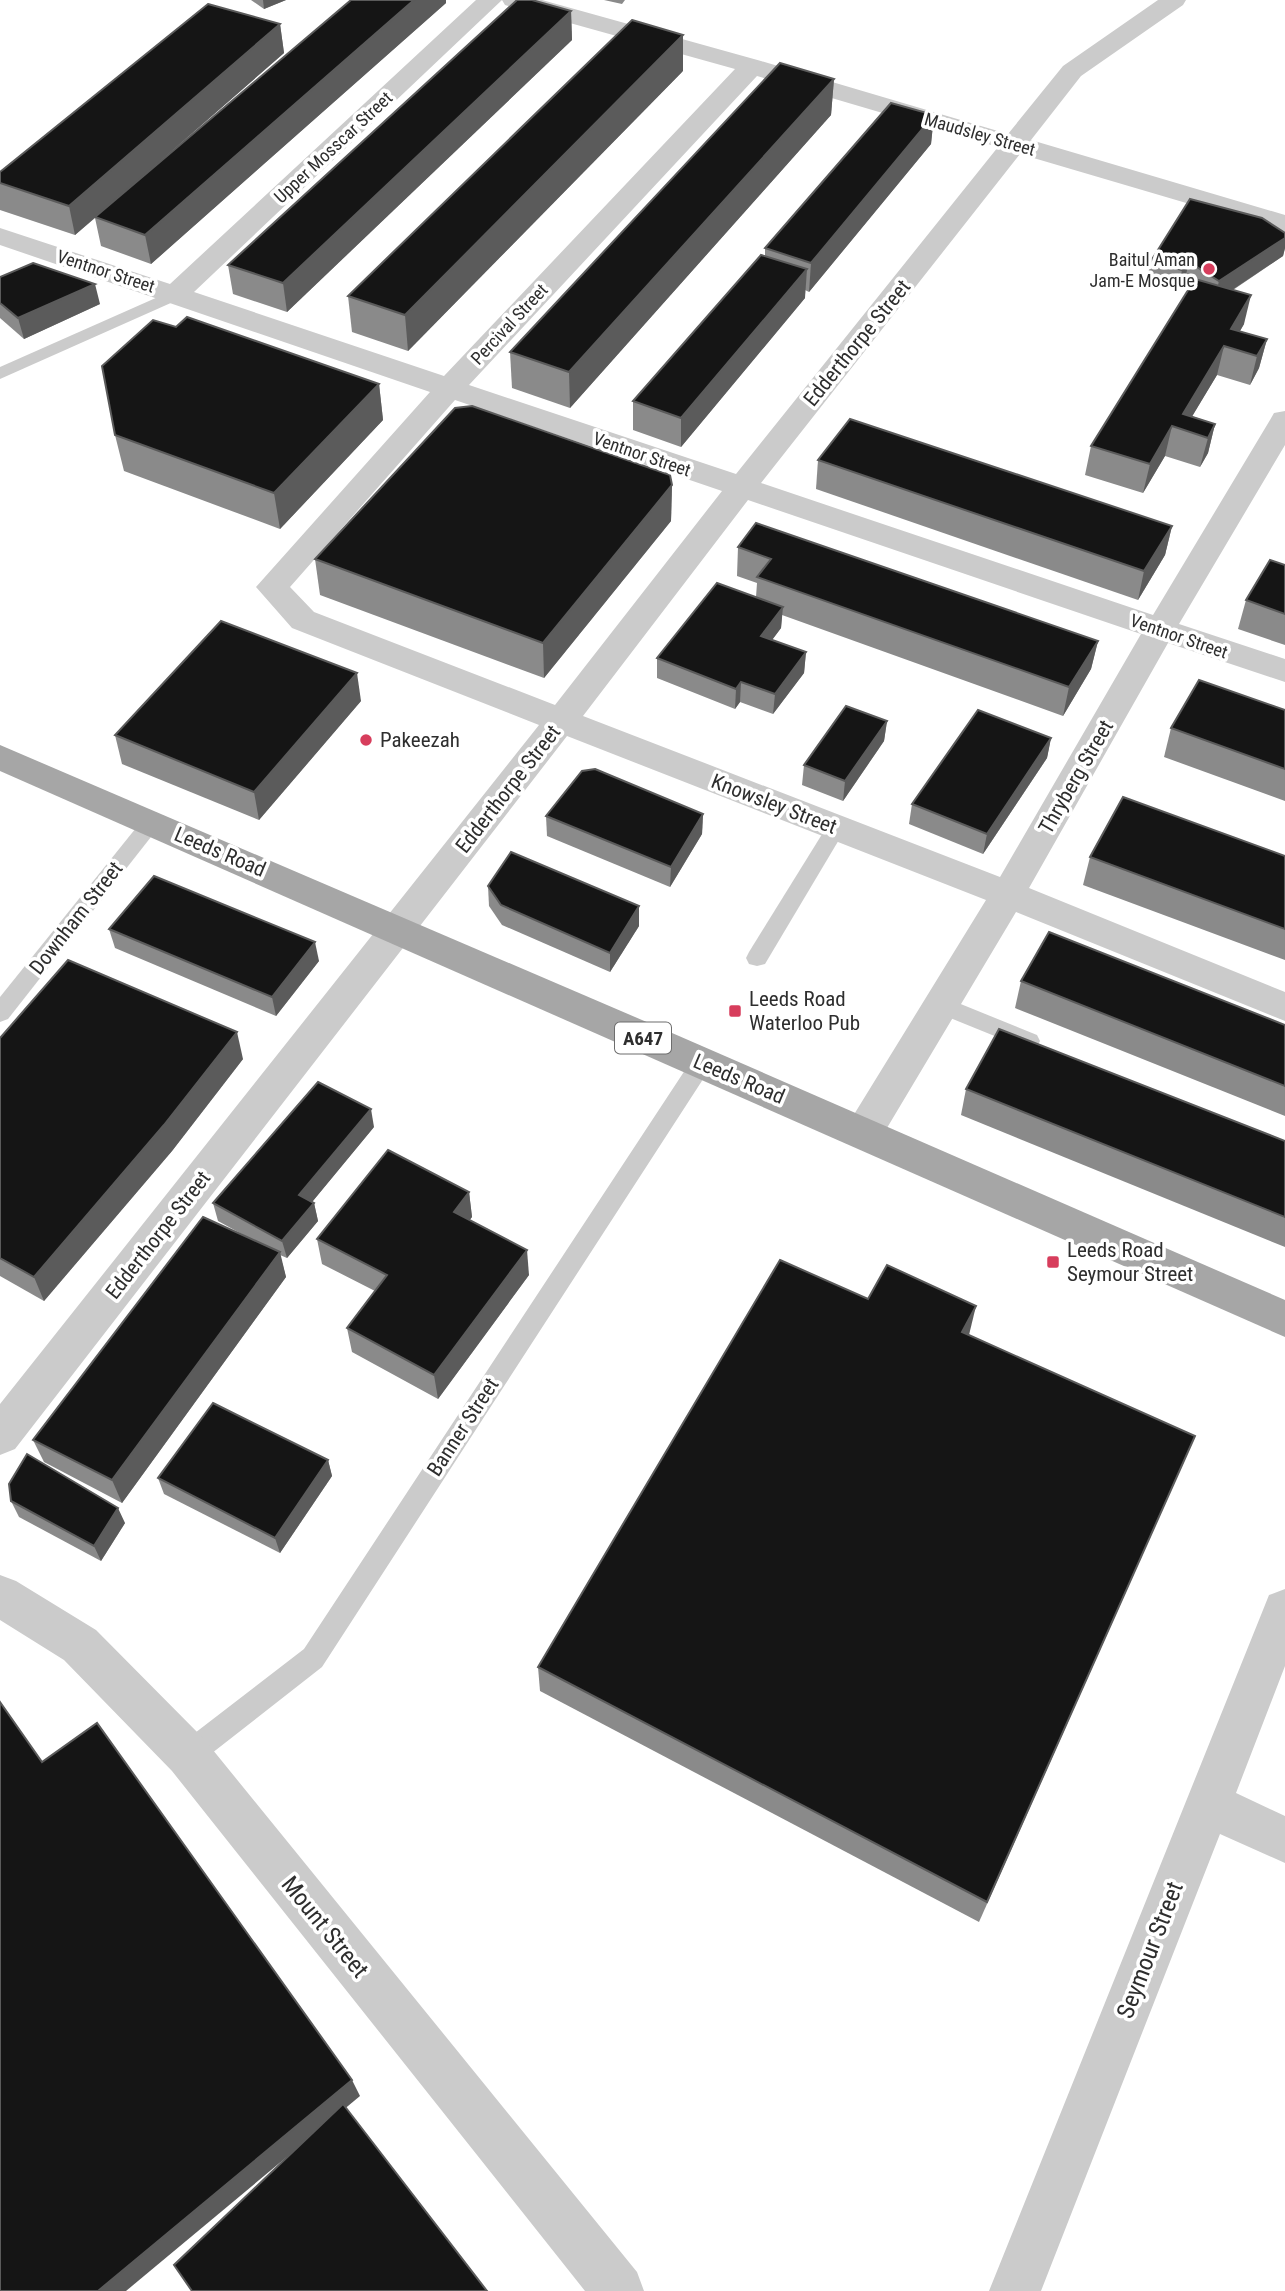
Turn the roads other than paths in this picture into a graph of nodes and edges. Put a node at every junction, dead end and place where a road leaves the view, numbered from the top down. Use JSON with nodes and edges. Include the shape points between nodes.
{"nodes":[{"id":1,"x":490,"y":0,"type":"edge"},
{"id":2,"x":514,"y":0,"type":"edge"},
{"id":3,"x":1174,"y":0,"type":"edge"},
{"id":4,"x":752,"y":66,"type":"junction"},
{"id":5,"x":1016,"y":144,"type":"junction"},
{"id":6,"x":1285,"y":224,"type":"edge"},
{"id":7,"x":0,"y":236,"type":"edge"},
{"id":8,"x":176,"y":294,"type":"junction"},
{"id":9,"x":0,"y":374,"type":"edge"},
{"id":10,"x":450,"y":387,"type":"junction"},
{"id":11,"x":1285,"y":420,"type":"edge"},
{"id":12,"x":741,"y":488,"type":"junction"},
{"id":13,"x":272,"y":587,"type":"joint"},
{"id":14,"x":1160,"y":629,"type":"junction"},
{"id":15,"x":1285,"y":671,"type":"edge"},
{"id":16,"x":561,"y":721,"type":"junction"},
{"id":17,"x":0,"y":757,"type":"edge"},
{"id":18,"x":151,"y":822,"type":"junction"},
{"id":19,"x":836,"y":828,"type":"junction"},
{"id":20,"x":1009,"y":894,"type":"junction"},
{"id":21,"x":399,"y":929,"type":"junction"},
{"id":22,"x":757,"y":958,"type":"dead end"},
{"id":23,"x":941,"y":1005,"type":"junction"},
{"id":24,"x":1285,"y":1007,"type":"edge"},
{"id":25,"x":0,"y":1013,"type":"edge"},
{"id":26,"x":1043,"y":1047,"type":"edge"},
{"id":27,"x":701,"y":1063,"type":"junction"},
{"id":28,"x":864,"y":1132,"type":"junction"},
{"id":29,"x":1285,"y":1319,"type":"edge"},
{"id":30,"x":0,"y":1436,"type":"edge"},
{"id":31,"x":0,"y":1596,"type":"edge"},
{"id":32,"x":1285,"y":1610,"type":"edge"},
{"id":33,"x":188,"y":1755,"type":"junction"},
{"id":34,"x":1208,"y":1804,"type":"junction"},
{"id":35,"x":1285,"y":1840,"type":"edge"},
{"id":36,"x":618,"y":2291,"type":"edge"},
{"id":37,"x":1015,"y":2291,"type":"edge"}],
"edges":[{"from":1,"to":8,"type":"street","name":"Upper Mosscar Street"},
{"from":2,"to":4,"type":"street","name":"Maudsley Street"},
{"from":3,"to":5,"type":"street","name":"Edderthorpe Street","via":[[1072,71]]},
{"from":4,"to":5,"type":"street","name":"Maudsley Street"},
{"from":4,"to":10,"type":"street","name":"Percival Street"},
{"from":5,"to":6,"type":"street","name":"Maudsley Street"},
{"from":5,"to":12,"type":"street","name":"Edderthorpe Street"},
{"from":7,"to":8,"type":"street","name":"Ventnor Street"},
{"from":8,"to":9,"type":"lane","via":[[31,365]]},
{"from":8,"to":10,"type":"street","name":"Ventnor Street"},
{"from":10,"to":12,"type":"street","name":"Ventnor Street"},
{"from":10,"to":13,"type":"street","name":"Percival Street"},
{"from":11,"to":14,"type":"street","name":"Thryberg Street"},
{"from":12,"to":14,"type":"street","name":"Ventnor Street"},
{"from":12,"to":16,"type":"street","name":"Edderthorpe Street"},
{"from":13,"to":16,"type":"street","name":"Knowsley Street","via":[[303,620]]},
{"from":14,"to":15,"type":"street","name":"Ventnor Street"},
{"from":14,"to":20,"type":"street","name":"Thryberg Street"},
{"from":16,"to":19,"type":"street","name":"Knowsley Street"},
{"from":16,"to":21,"type":"street","name":"Edderthorpe Street"},
{"from":17,"to":18,"type":"main road","name":"Leeds Road","number":"A647"},
{"from":18,"to":21,"type":"main road","name":"Leeds Road","number":"A647"},
{"from":18,"to":25,"type":"lane","name":"Downham Street"},
{"from":19,"to":20,"type":"street","name":"Knowsley Street"},
{"from":19,"to":22,"type":"lane"},
{"from":20,"to":23,"type":"street","name":"Thryberg Street"},
{"from":20,"to":24,"type":"street","name":"Knowsley Street"},
{"from":21,"to":27,"type":"main road","name":"Leeds Road","number":"A647"},
{"from":21,"to":30,"type":"street","name":"Edderthorpe Street"},
{"from":23,"to":26,"type":"lane"},
{"from":23,"to":28,"type":"street","name":"Thryberg Street"},
{"from":27,"to":28,"type":"main road","name":"Leeds Road","number":"A647"},
{"from":27,"to":33,"type":"lane","name":"Banner Street","via":[[313,1658]]},
{"from":28,"to":29,"type":"main road","name":"Leeds Road","number":"A647"},
{"from":31,"to":33,"type":"street","name":"Mount Street","via":[[79,1645]]},
{"from":32,"to":34,"type":"street","name":"Seymour Street"},
{"from":33,"to":36,"type":"street","name":"Mount Street"},
{"from":34,"to":35,"type":"street"},
{"from":34,"to":37,"type":"street","name":"Seymour Street"}]}
